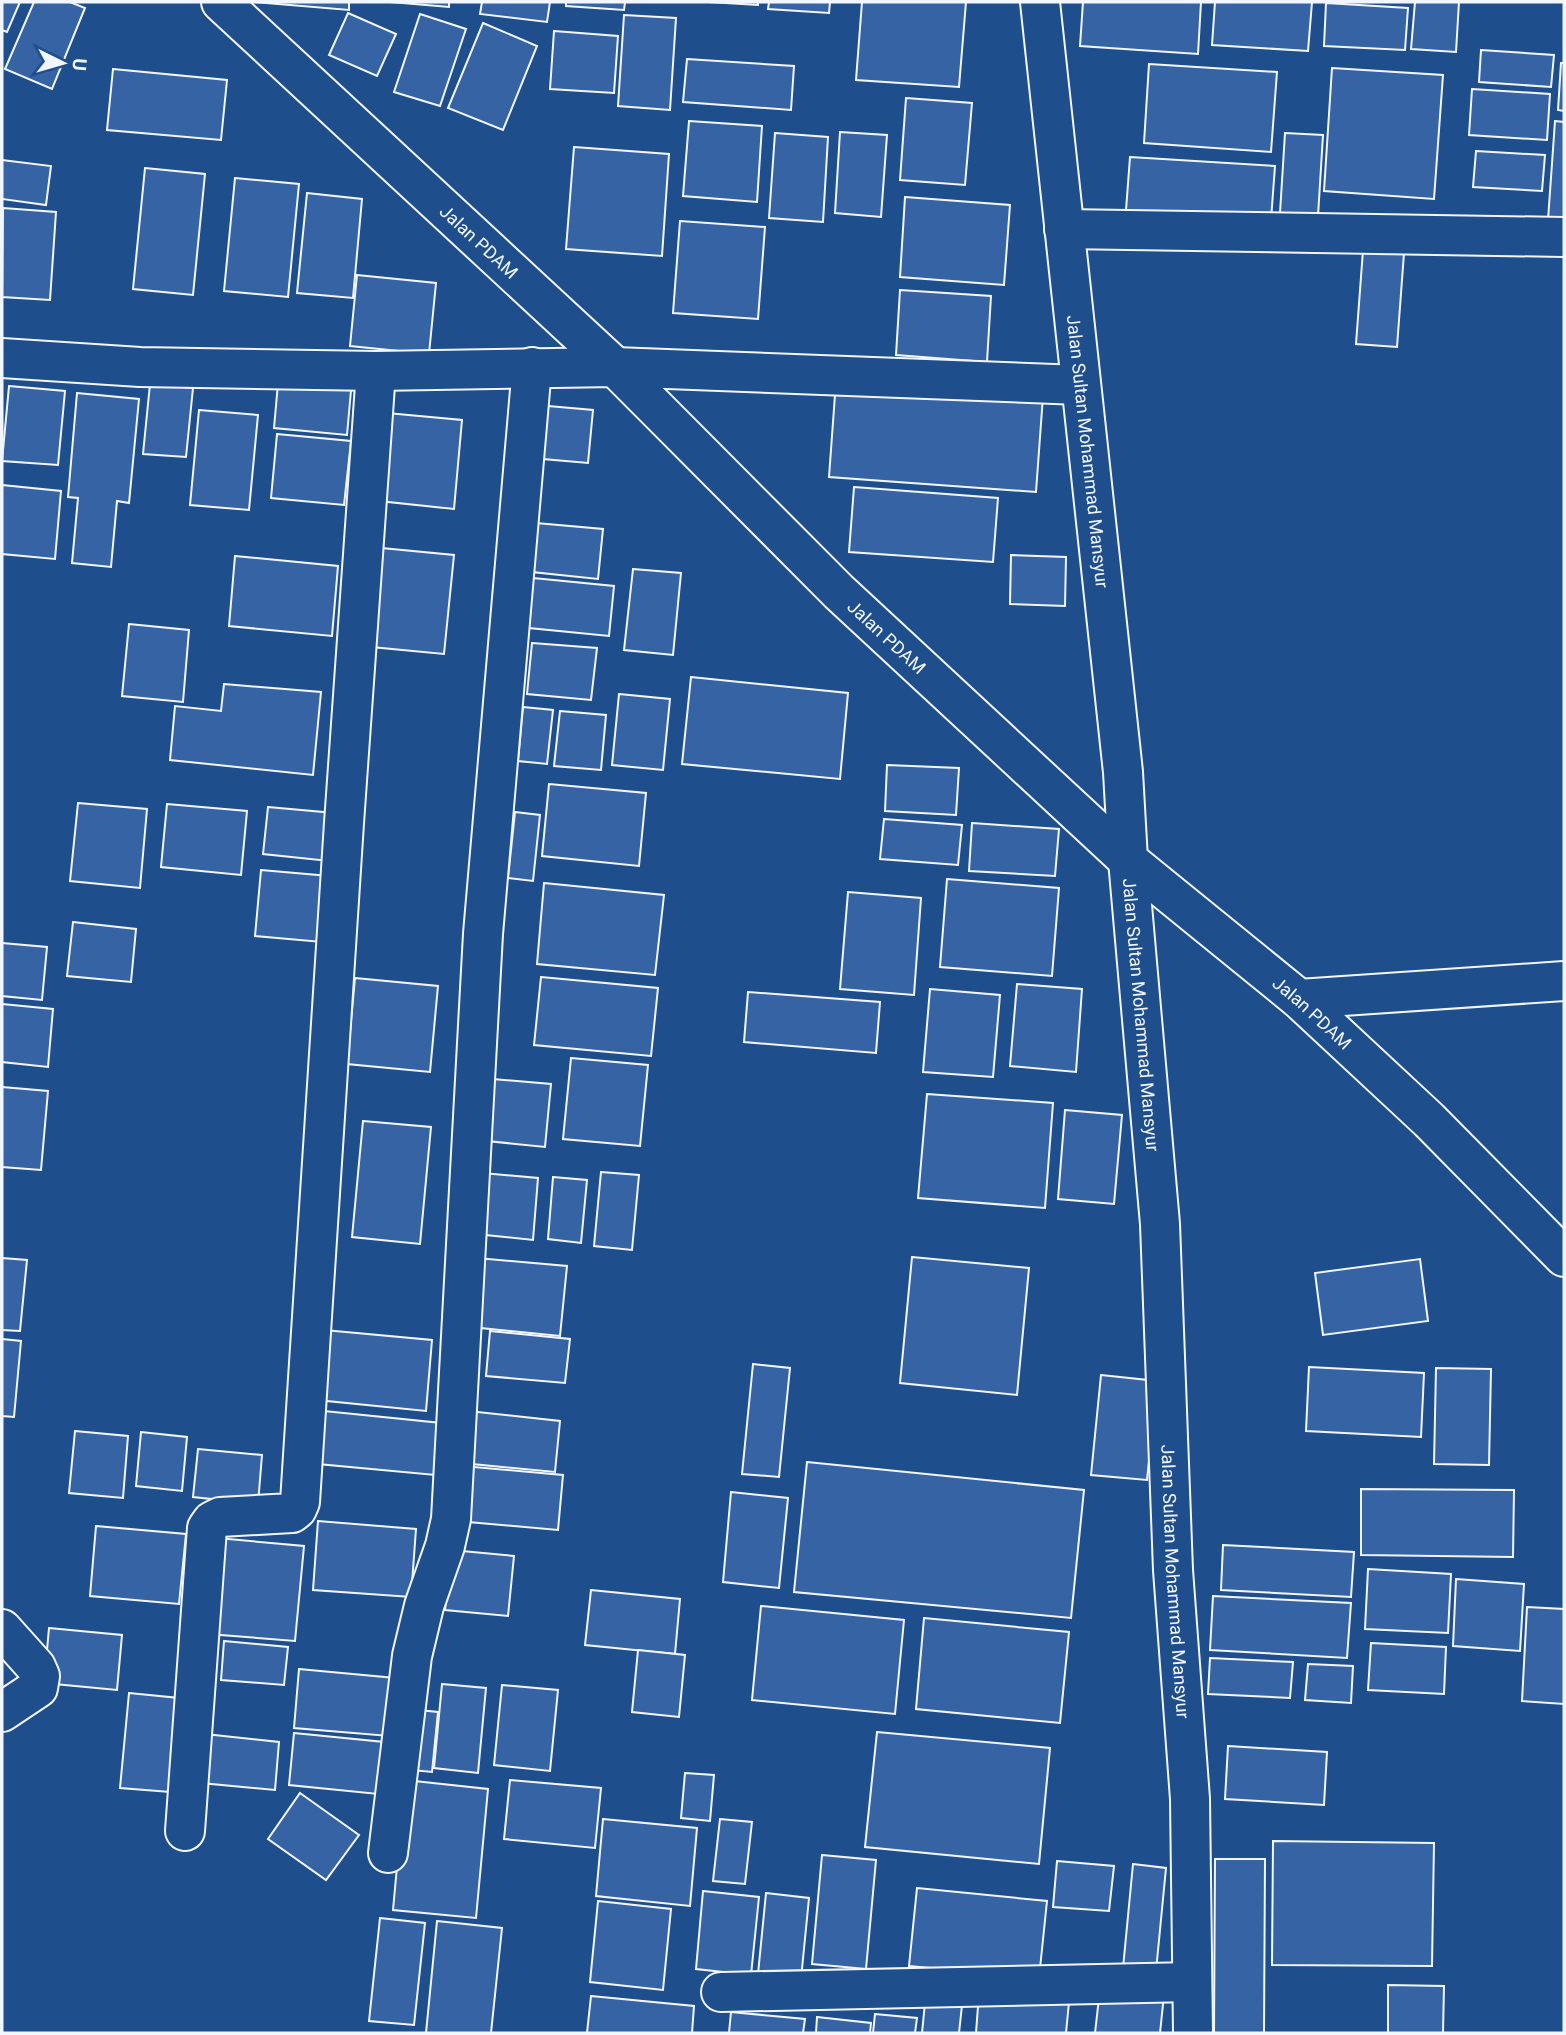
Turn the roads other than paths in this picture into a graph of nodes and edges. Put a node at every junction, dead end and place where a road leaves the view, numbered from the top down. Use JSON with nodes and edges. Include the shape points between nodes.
{"nodes":[{"id":1,"x":221,"y":2,"type":"edge"},
{"id":2,"x":1040,"y":2,"type":"edge"},
{"id":3,"x":1064,"y":229,"type":"junction"},
{"id":4,"x":1564,"y":237,"type":"edge"},
{"id":5,"x":2,"y":358,"type":"edge"},
{"id":6,"x":532,"y":367,"type":"junction"},
{"id":7,"x":615,"y":367,"type":"junction"},
{"id":8,"x":376,"y":371,"type":"junction"},
{"id":9,"x":1080,"y":385,"type":"junction"},
{"id":10,"x":1128,"y":860,"type":"junction"},
{"id":11,"x":1564,"y":981,"type":"edge"},
{"id":12,"x":1299,"y":999,"type":"junction"},
{"id":13,"x":1564,"y":1257,"type":"edge"},
{"id":14,"x":2,"y":1629,"type":"edge"},
{"id":15,"x":2,"y":1712,"type":"edge"},
{"id":16,"x":185,"y":1831,"type":"dead end"},
{"id":17,"x":388,"y":1853,"type":"dead end"},
{"id":18,"x":721,"y":1992,"type":"dead end"},
{"id":19,"x":1192,"y":2005,"type":"edge"}],
"edges":[{"from":1,"to":7,"type":"street","name":"Jalan PDAM"},
{"from":2,"to":3,"type":"street","name":"Jalan Sultan Mohammad Mansyur"},
{"from":3,"to":4,"type":"street"},
{"from":3,"to":9,"type":"street","name":"Jalan Sultan Mohammad Mansyur"},
{"from":5,"to":8,"type":"street","via":[[139,367]]},
{"from":6,"to":7,"type":"street"},
{"from":6,"to":8,"type":"street"},
{"from":6,"to":17,"type":"street","via":[[483,934],[451,1519],[412,1656]]},
{"from":7,"to":9,"type":"street"},
{"from":7,"to":10,"type":"street","name":"Jalan PDAM","via":[[839,592]]},
{"from":8,"to":16,"type":"street","via":[[300,1502],[292,1513],[220,1517],[207,1528]]},
{"from":9,"to":10,"type":"street","name":"Jalan Sultan Mohammad Mansyur","via":[[1123,772]]},
{"from":10,"to":12,"type":"street","name":"Jalan PDAM"},
{"from":10,"to":19,"type":"street","name":"Jalan Sultan Mohammad Mansyur","via":[[1160,1224],[1173,1570],[1190,1799]]},
{"from":11,"to":12,"type":"street"},
{"from":12,"to":13,"type":"street","name":"Jalan PDAM","via":[[1429,1120]]},
{"from":14,"to":15,"type":"street","via":[[40,1676],[38,1688]]},
{"from":18,"to":19,"type":"street"}]}
